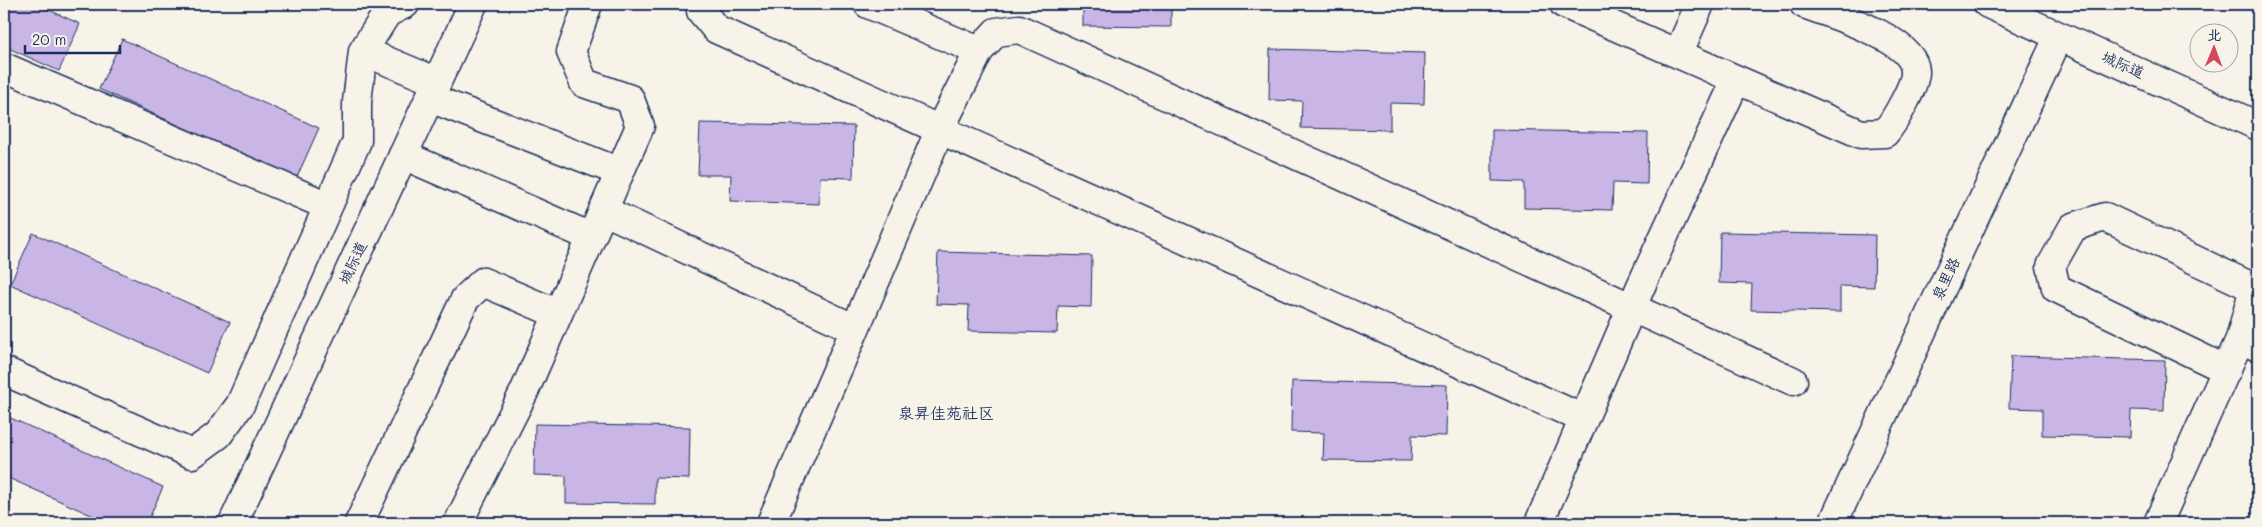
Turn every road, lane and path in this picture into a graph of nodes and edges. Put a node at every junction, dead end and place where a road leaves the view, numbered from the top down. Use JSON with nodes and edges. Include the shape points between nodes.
{"nodes":[{"id":1,"x":473,"y":4,"type":"edge"},
{"id":2,"x":588,"y":4,"type":"edge"},
{"id":3,"x":701,"y":4,"type":"edge"},
{"id":4,"x":868,"y":4,"type":"edge"},
{"id":5,"x":1564,"y":4,"type":"edge"},
{"id":6,"x":1700,"y":4,"type":"edge"},
{"id":7,"x":1804,"y":4,"type":"edge"},
{"id":8,"x":1988,"y":4,"type":"edge"},
{"id":9,"x":386,"y":7,"type":"edge"},
{"id":10,"x":2059,"y":36,"type":"junction"},
{"id":11,"x":363,"y":51,"type":"junction"},
{"id":12,"x":979,"y":51,"type":"junction"},
{"id":13,"x":1678,"y":54,"type":"junction"},
{"id":14,"x":4,"y":67,"type":"edge"},
{"id":15,"x":1736,"y":80,"type":"junction"},
{"id":16,"x":433,"y":90,"type":"junction"},
{"id":17,"x":2258,"y":126,"type":"edge"},
{"id":18,"x":940,"y":129,"type":"junction"},
{"id":19,"x":403,"y":155,"type":"junction"},
{"id":20,"x":620,"y":172,"type":"junction"},
{"id":21,"x":328,"y":206,"type":"junction"},
{"id":22,"x":603,"y":210,"type":"junction"},
{"id":23,"x":591,"y":238,"type":"junction"},
{"id":24,"x":2256,"y":288,"type":"edge"},
{"id":25,"x":1632,"y":309,"type":"junction"},
{"id":26,"x":558,"y":314,"type":"junction"},
{"id":27,"x":855,"y":329,"type":"junction"},
{"id":28,"x":2249,"y":343,"type":"edge"},
{"id":29,"x":2227,"y":370,"type":"junction"},
{"id":30,"x":4,"y":371,"type":"edge"},
{"id":31,"x":1793,"y":380,"type":"dead end"},
{"id":32,"x":1584,"y":419,"type":"junction"},
{"id":33,"x":233,"y":523,"type":"edge"},
{"id":34,"x":359,"y":523,"type":"edge"},
{"id":35,"x":458,"y":523,"type":"edge"},
{"id":36,"x":771,"y":523,"type":"edge"},
{"id":37,"x":1539,"y":523,"type":"edge"},
{"id":38,"x":1833,"y":523,"type":"edge"},
{"id":39,"x":2158,"y":523,"type":"edge"}],
"edges":[{"from":1,"to":16,"type":"street","name":"城际道"},
{"from":2,"to":20,"type":"street","via":[[571,52],[584,83],[630,99],[640,126]]},
{"from":3,"to":18,"type":"street","via":[[701,11],[716,29]]},
{"from":4,"to":12,"type":"street"},
{"from":5,"to":13,"type":"street"},
{"from":6,"to":13,"type":"street"},
{"from":7,"to":15,"type":"street","via":[[1891,39],[1910,56],[1916,72],[1899,116],[1885,133],[1861,134]]},
{"from":8,"to":10,"type":"street","name":"城际道"},
{"from":9,"to":11,"type":"street"},
{"from":10,"to":17,"type":"street","name":"城际道"},
{"from":10,"to":38,"type":"street","name":"泉里路"},
{"from":11,"to":16,"type":"street"},
{"from":11,"to":21,"type":"street","via":[[357,102],[357,141]]},
{"from":12,"to":18,"type":"street"},
{"from":12,"to":25,"type":"street","via":[[996,32],[1020,29]]},
{"from":13,"to":15,"type":"street"},
{"from":14,"to":21,"type":"street"},
{"from":15,"to":25,"type":"street"},
{"from":16,"to":19,"type":"street","name":"城际道"},
{"from":16,"to":20,"type":"street"},
{"from":18,"to":27,"type":"street"},
{"from":18,"to":32,"type":"street"},
{"from":19,"to":23,"type":"street"},
{"from":19,"to":33,"type":"street","name":"城际道"},
{"from":20,"to":22,"type":"street"},
{"from":21,"to":30,"type":"street","via":[[240,405],[218,435],[192,454]]},
{"from":22,"to":23,"type":"street"},
{"from":22,"to":27,"type":"street"},
{"from":23,"to":26,"type":"street"},
{"from":24,"to":28,"type":"street"},
{"from":24,"to":29,"type":"street","via":[[2105,216],[2073,226],[2051,266],[2056,288]]},
{"from":25,"to":31,"type":"street"},
{"from":25,"to":32,"type":"street"},
{"from":26,"to":34,"type":"street","via":[[483,282],[465,300]]},
{"from":26,"to":35,"type":"street","via":[[524,392]]},
{"from":27,"to":36,"type":"street"},
{"from":28,"to":29,"type":"street"},
{"from":29,"to":39,"type":"street"},
{"from":32,"to":37,"type":"street"}]}
